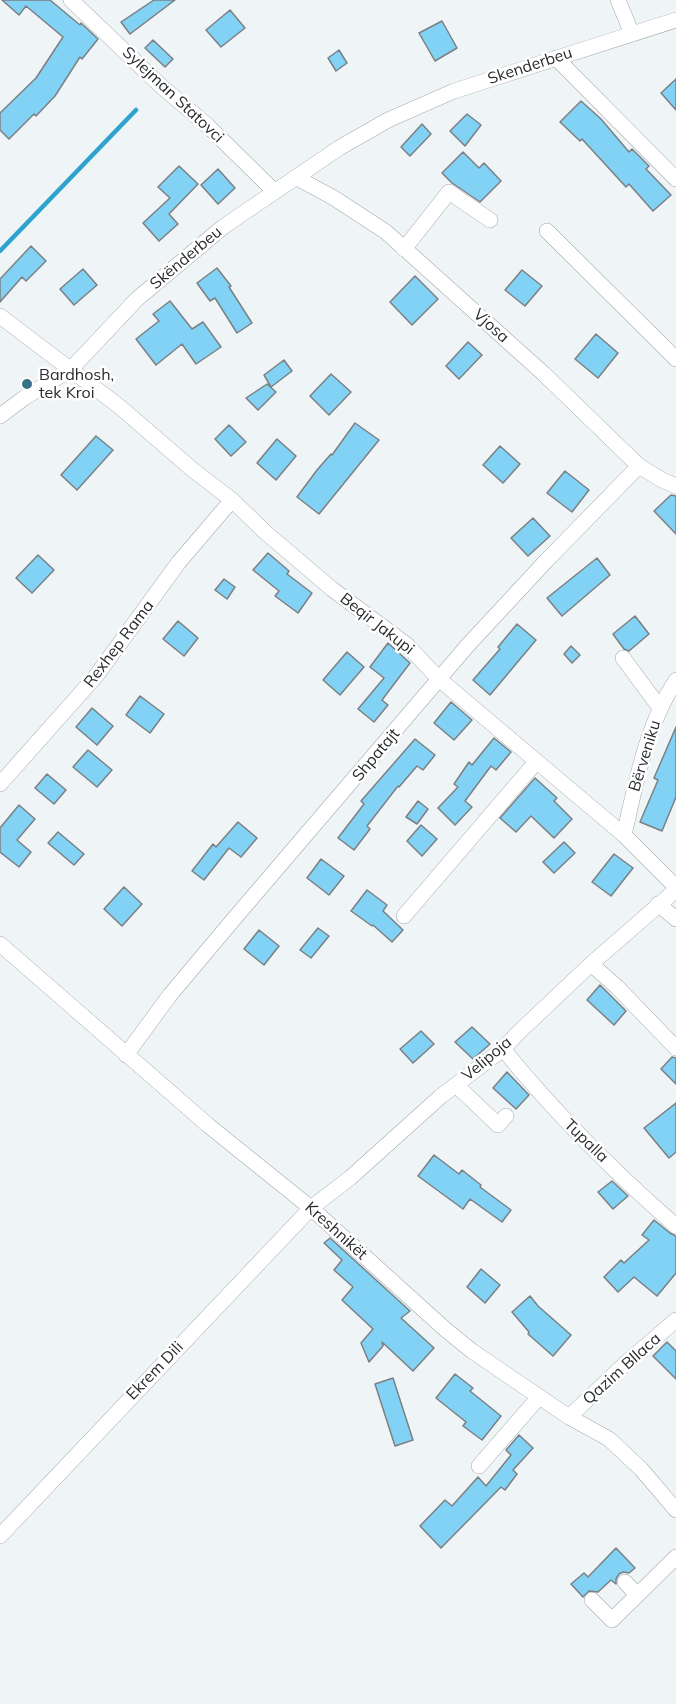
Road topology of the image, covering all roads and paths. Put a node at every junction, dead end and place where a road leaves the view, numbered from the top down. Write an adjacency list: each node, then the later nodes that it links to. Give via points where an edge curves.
1 (71, 0): 9 (street, Sylejman Statovci)
2 (618, 0): 4 (street)
3 (676, 20): 4 (street, Skenderbeu)
4 (632, 34): 5 (street, Skenderbeu)
5 (556, 58): 6 (street, Skenderbeu, via 454,91); 8 (street)
6 (388, 120): 7 (street, Skënderbeu)
7 (297, 178): 9 (street, Skënderbeu); 12 (street, Vjosa, via 386,232)
8 (676, 179)
9 (274, 191): 15 (street, Skënderbeu, via 223,227 137,299)
10 (490, 220): 12 (street, via 449,192)
11 (547, 231): 14 (street)
12 (404, 249): 17 (street, Vjosa, via 544,374)
13 (0, 316): 15 (street, Beqir Jakupi)
14 (676, 359)
15 (71, 369): 16 (street, Skënderbeu); 19 (street, Beqir Jakupi)
16 (0, 416)
17 (639, 466): 18 (street, Vjosa); 21 (street, Shpatajt, via 546,561)
18 (676, 486)
19 (232, 500): 21 (street, Beqir Jakupi, via 332,589 407,645); 25 (street, Rexhep Rama, via 179,562 96,676)
20 (623, 658): 23 (street)
21 (440, 679): 24 (street, Beqir Jakupi); 35 (street, Shpatajt, via 170,995)
22 (676, 680): 23 (street, Bërveniku)
23 (660, 708): 26 (street, Bërveniku, via 641,762)
24 (536, 762): 26 (street, Beqir Jakupi); 29 (street)
25 (0, 784)
26 (624, 835): 27 (street, Beqir Jakupi)
27 (676, 888): 28 (street, Velipoja)
28 (658, 904): 30 (street); 32 (street, Velipoja)
29 (404, 916)
30 (676, 919)
31 (0, 944): 35 (street, Kreshnikët)
32 (591, 964): 33 (street); 34 (street, Velipoja)
33 (676, 1048)
34 (503, 1049): 36 (street, Velipoja); 39 (street, Tupalla, via 587,1144)
35 (126, 1055): 38 (street, Kreshnikët)
36 (456, 1085): 37 (street, via 498,1125); 38 (street, Velipoja)
37 (506, 1116)
38 (311, 1208): 41 (street, Kreshnikët, via 446,1330); 45 (street, Ekrem Dili)
39 (676, 1226)
40 (676, 1320): 42 (street, Qazim Bllaca)
41 (539, 1397): 42 (street, Kreshnikët); 43 (street)
42 (569, 1417): 44 (street, Kreshnikët, via 609,1439 641,1468)
43 (479, 1466)
44 (676, 1510)
45 (0, 1536)
46 (676, 1557): 48 (street)
47 (625, 1582): 48 (street)
48 (637, 1595): 49 (street, via 612,1620)
49 (592, 1600)

